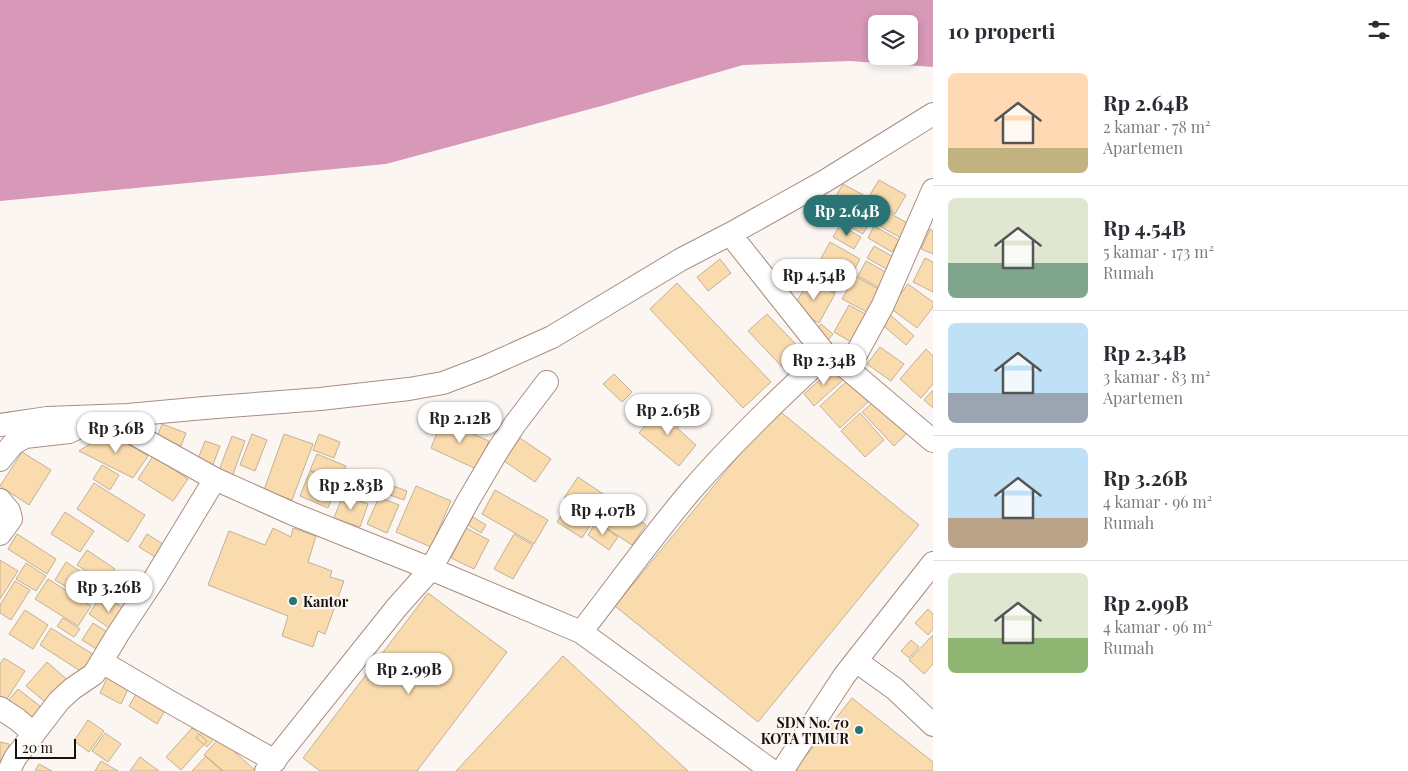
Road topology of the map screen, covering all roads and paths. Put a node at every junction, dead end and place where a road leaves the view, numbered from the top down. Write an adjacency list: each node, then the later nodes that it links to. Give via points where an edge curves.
1 (933, 114): 3 (street, via 825,181)
2 (933, 190): 5 (street, via 883,305)
3 (730, 234): 4 (street); 7 (street, via 680,260 552,337 443,383 320,399)
4 (826, 355): 5 (street); 17 (street, via 773,403 688,494)
5 (848, 369): 10 (street)
6 (547, 382): 16 (street, via 498,450)
7 (128, 415): 8 (street); 12 (street, via 130,428 136,435)
8 (100, 416): 9 (street, via 47,418); 11 (street, via 69,432 25,437 13,444)
9 (0, 425)
10 (933, 440)
11 (0, 460)
12 (215, 479): 16 (street); 19 (street)
13 (0, 500): 14 (street, via 11,519)
14 (0, 534)
15 (933, 563): 18 (street)
16 (431, 569): 17 (street); 23 (street)
17 (581, 632): 25 (street)
18 (856, 661): 21 (street, via 895,689); 26 (street)
19 (102, 662): 22 (street, via 94,674 60,701); 23 (street)
20 (0, 708): 22 (street)
21 (933, 725)
22 (34, 734): 24 (street)
23 (270, 766)
24 (9, 771)
25 (772, 771)
26 (782, 771)

